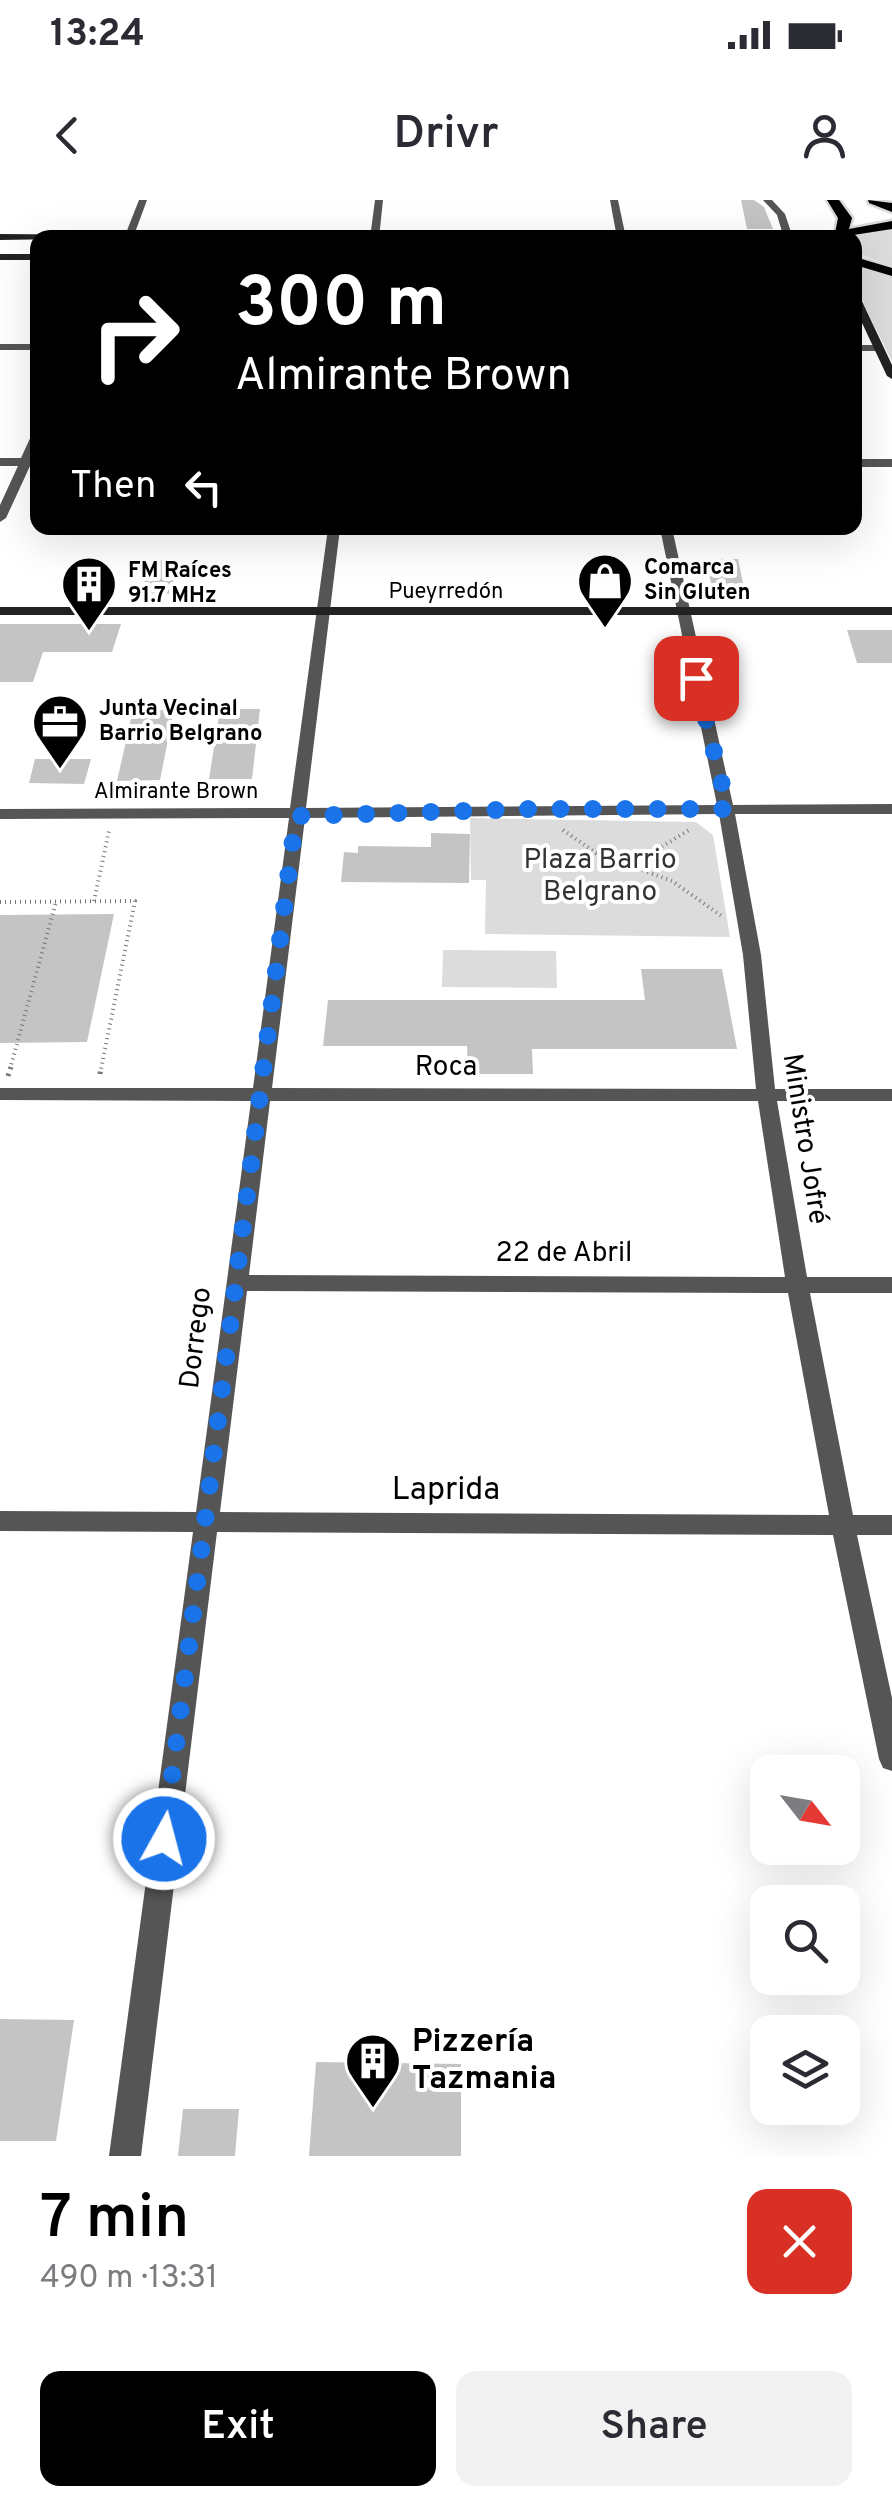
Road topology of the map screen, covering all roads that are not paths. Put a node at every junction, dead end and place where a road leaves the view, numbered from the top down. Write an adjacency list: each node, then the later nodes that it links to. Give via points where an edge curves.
1 (144, 200): 9 (street)
2 (378, 200): 10 (street)
3 (614, 200): 11 (street)
4 (767, 200): 12 (street)
5 (833, 200): 13 (highway, via 845,218)
6 (874, 200): 7 (highway)
7 (892, 208)
8 (892, 224): 14 (highway)
9 (131, 230)
10 (375, 230)
11 (620, 230)
12 (786, 230)
13 (842, 230)
14 (858, 230)
15 (0, 237): 16 (main road)
16 (30, 237)
17 (0, 257): 18 (main road)
18 (30, 257)
19 (862, 263): 20 (highway)
20 (889, 270)
21 (862, 311): 25 (main road)
22 (0, 347): 23 (street)
23 (30, 347)
24 (862, 348): 25 (street)
25 (880, 348): 26 (main road)
26 (892, 376)
27 (0, 462): 28 (street)
28 (30, 462)
29 (862, 463): 30 (street)
30 (892, 463)
31 (30, 464): 32 (street)
32 (0, 518)
33 (333, 535): 37 (street, Dorrego)
34 (667, 535): 38 (street, Ministro Jofré)
35 (0, 611): 37 (main road, Pueyrredón)
36 (892, 611): 38 (main road, Pueyrredón)
37 (323, 612): 38 (main road, Pueyrredón); 42 (street, Dorrego)
38 (681, 613): 39 (street, Ministro Jofré)
39 (728, 809): 40 (street, Almirante Brown); 42 (street, Almirante Brown); 46 (street, Ministro Jofré, via 750,936)
40 (892, 809)
41 (0, 814): 42 (street, Almirante Brown)
42 (296, 816): 44 (street, Dorrego)
43 (2, 1094): 44 (street, Roca)
44 (260, 1094): 46 (street, Roca); 47 (street, Dorrego)
45 (892, 1095): 46 (street, Roca)
46 (766, 1097): 49 (street, Ministro Jofré)
47 (235, 1283): 49 (street, 22 de Abril); 51 (street, Dorrego)
48 (892, 1285): 49 (street, 22 de Abril)
49 (800, 1286): 53 (street, Ministro Jofré)
50 (0, 1521): 51 (street, Laprida)
51 (204, 1522): 53 (street, Laprida); 55 (street, Dorrego)
52 (892, 1525): 53 (street, Laprida)
53 (842, 1526): 54 (street, Ministro Jofré)
54 (892, 1759)
55 (125, 2156)

